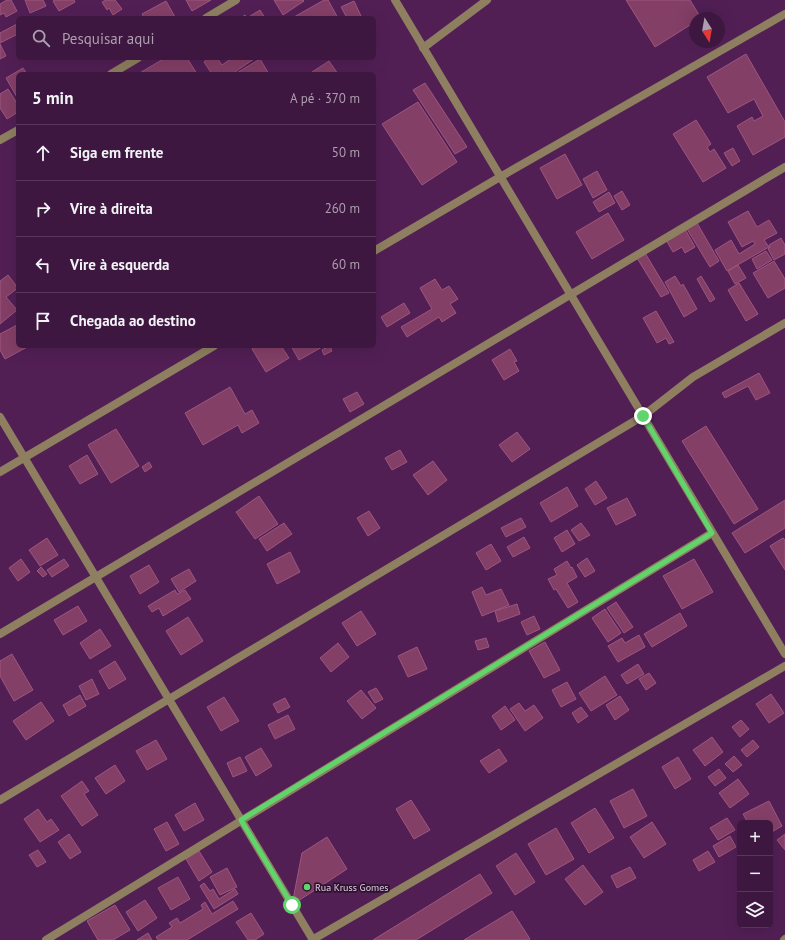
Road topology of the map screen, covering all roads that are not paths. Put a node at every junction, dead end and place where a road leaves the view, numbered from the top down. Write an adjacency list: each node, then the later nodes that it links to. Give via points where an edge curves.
1 (236, 0): 5 (street)
2 (395, 0): 6 (street)
3 (486, 0): 6 (street)
4 (785, 14): 12 (street)
5 (209, 16)
6 (423, 48): 12 (street)
7 (135, 60): 8 (street)
8 (114, 72)
9 (16, 131): 10 (street)
10 (0, 140)
11 (785, 167): 14 (street)
12 (500, 177): 13 (street); 14 (street)
13 (376, 250)
14 (571, 295): 17 (street); 22 (street)
15 (785, 323): 17 (street, via 693,377)
16 (211, 348): 19 (street)
17 (643, 416): 21 (street); 26 (street)
18 (0, 417): 19 (street)
19 (25, 458): 20 (street); 22 (street)
20 (0, 472)
21 (712, 533): 24 (street); 28 (street)
22 (96, 577): 23 (street); 26 (street)
23 (0, 634)
24 (785, 654)
25 (785, 666): 30 (street)
26 (169, 699): 27 (street); 28 (street)
27 (0, 800)
28 (241, 820): 29 (street); 30 (street)
29 (46, 940)
30 (312, 940)

